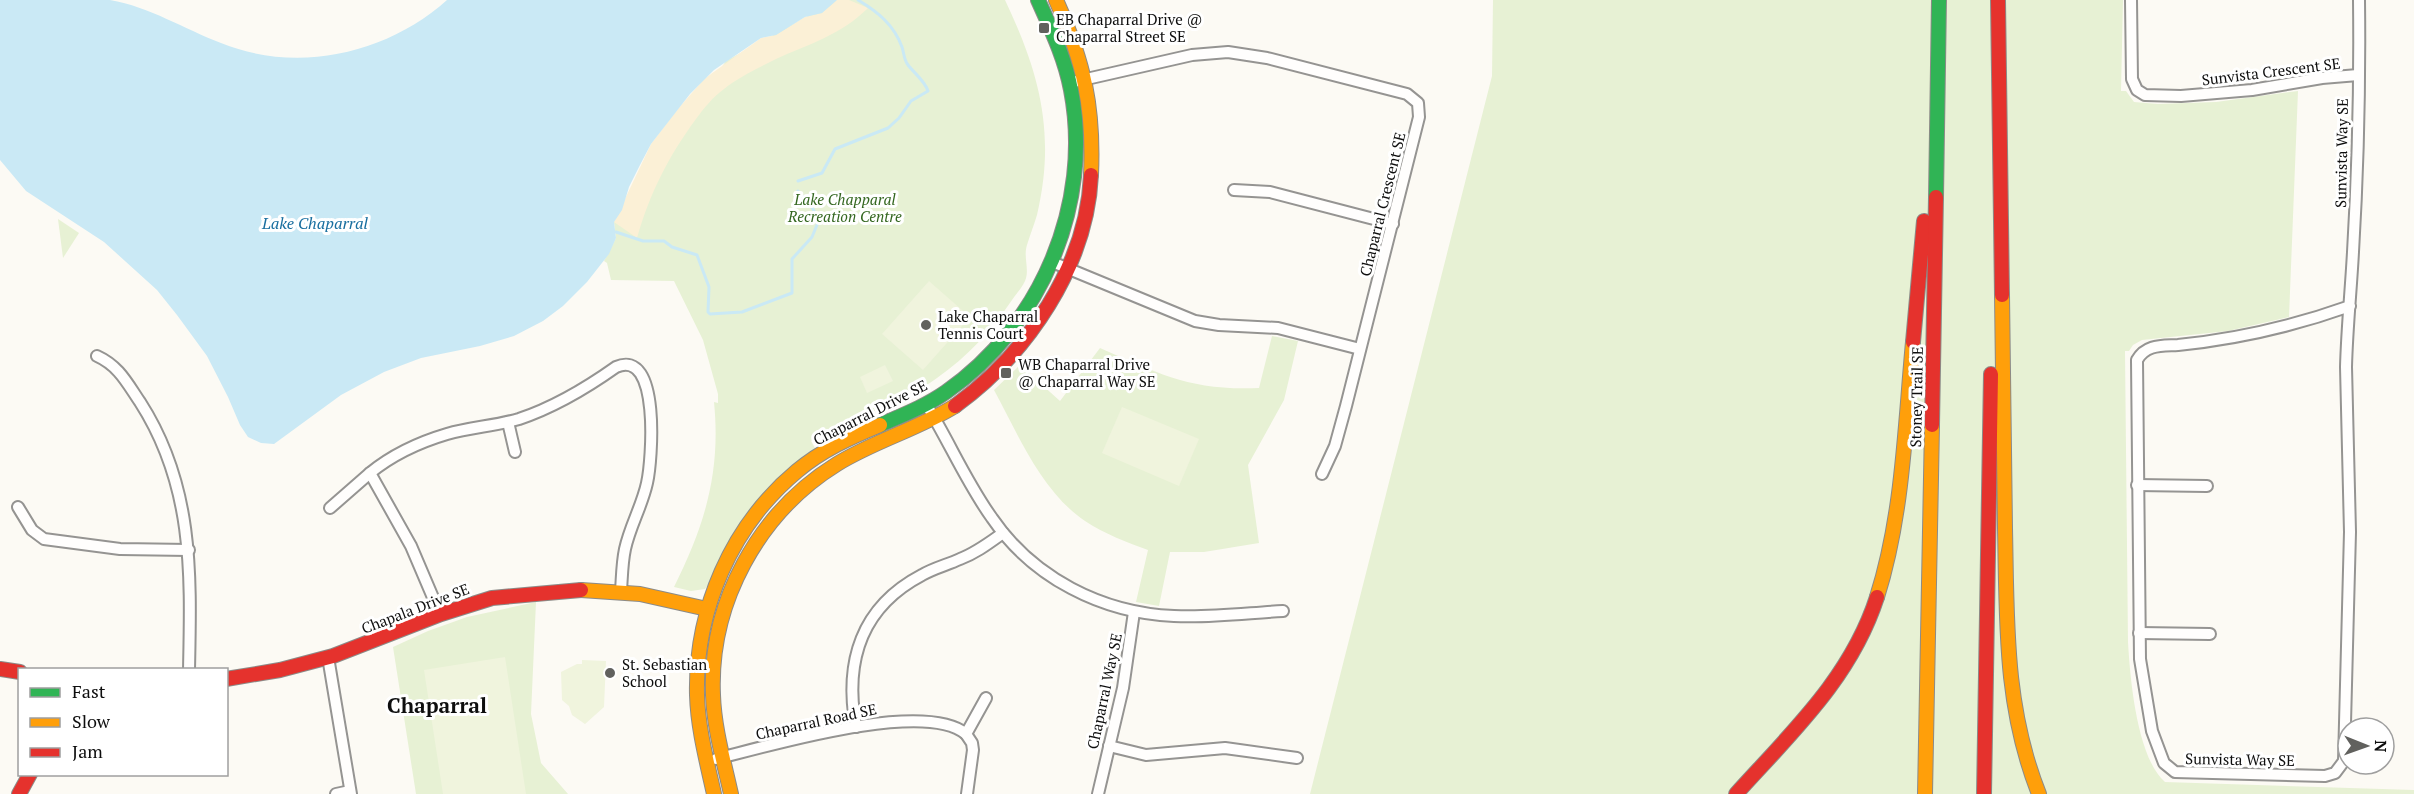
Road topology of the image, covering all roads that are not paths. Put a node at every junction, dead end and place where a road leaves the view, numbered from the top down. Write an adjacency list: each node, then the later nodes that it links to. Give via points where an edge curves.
1 (1038, 0): 10 (main road, Chaparral Drive SE, via 1056,39)
2 (1056, 0): 9 (main road, Chaparral Drive SE, via 1074,40)
3 (1939, 0): 7 (main road, Stoney Trail SE)
4 (1998, 0): 62 (main road); 63 (main road, via 2007,647 2016,722)
5 (2131, 0): 8 (street, Sunvista Crescent SE, via 2132,80 2145,95 2229,93)
6 (2359, 0): 8 (street, Sunvista Way SE)
7 (1939, 53): 43 (main road, via 1893,539 1869,620); 61 (main road, Stoney Trail SE)
8 (2358, 75): 15 (street, Sunvista Way SE)
9 (1085, 79): 10 (street, Chaparral Crescent SE); 12 (street, Chaparral Crescent SE, via 1192,55 1228,52 1267,58 1407,94 1415,99 1420,112); 14 (main road, Chaparral Drive SE, via 1092,125 1091,179)
10 (1069, 82): 13 (main road, Chaparral Drive SE, via 1075,124 1075,169 1067,217)
11 (1234, 190): 12 (street, via 1270,192)
12 (1393, 224): 16 (street, Chaparral Crescent SE)
13 (1052, 262): 14 (street); 18 (main road, Chaparral Drive SE, via 1033,300 1004,339 964,378)
14 (1068, 268): 16 (street, via 1204,323 1278,328); 19 (main road, Chaparral Drive SE, via 1040,321 1011,358 972,393)
15 (2350, 306): 24 (street, Sunvista Way SE, via 2250,335 2144,351 2136,364); 36 (street, Sunvista Way SE, via 2346,367 2349,543 2342,766 2325,776 2182,773 2170,769 2161,757 2147,706)
16 (1360, 349): 23 (street, Chaparral Crescent SE, via 1335,446)
17 (97, 356): 29 (street, via 119,370 156,431 174,477)
18 (926, 404): 19 (street); 31 (main road, Chaparral Drive SE, via 828,450 781,486 735,543)
19 (935, 418): 28 (street, via 980,500); 35 (main road, Chaparral Drive SE, via 848,458 801,490 752,547)
20 (508, 422): 21 (street); 22 (street, via 435,438 389,459); 30 (street, via 566,399 618,366 632,366 641,374 650,414 651,459 645,491 625,547)
21 (515, 452)
22 (370, 473): 27 (street); 34 (street, via 411,546)
23 (1322, 474)
24 (2137, 485): 25 (street); 36 (street, Sunvista Way SE)
25 (2207, 486)
26 (18, 507): 29 (street, via 32,530 44,539 120,549)
27 (330, 508)
28 (1003, 533): 33 (street, via 1030,560 1067,586); 45 (street, via 972,554 910,582 879,608 854,662 851,688)
29 (189, 550): 39 (street)
30 (621, 591): 31 (main road, Chapala Drive SE); 34 (main road, Chapala Drive SE, via 567,589 490,598)
31 (707, 609): 35 (street, Chapala Drive SE); 50 (main road, Chaparral Drive SE, via 696,680)
32 (1283, 611): 33 (street, via 1188,616)
33 (1134, 612): 47 (street, Chaparral Way SE, via 1125,680)
34 (440, 614): 38 (main road, Chapala Drive SE)
35 (723, 614): 48 (main road, Chaparral Drive SE, via 713,679)
36 (2139, 633): 37 (street)
37 (2210, 634)
38 (328, 657): 42 (main road, Chapala Drive SE); 52 (street)
39 (189, 668)
40 (0, 669): 41 (main road)
41 (18, 672)
42 (228, 679)
43 (1829, 690): 59 (main road); 60 (main road)
44 (986, 698): 46 (street)
45 (856, 727): 46 (street, Chaparral Road SE, via 910,720 955,726); 48 (street, Chaparral Road SE)
46 (966, 734): 57 (street, via 973,750)
47 (1108, 746): 49 (street, via 1146,755 1225,748); 58 (street, Chaparral Way SE)
48 (723, 758): 50 (street, Chaparral Road SE); 56 (main road, Chaparral Drive SE)
49 (1297, 758)
50 (707, 762): 55 (main road, Chaparral Drive SE)
51 (29, 776): 53 (main road)
52 (351, 792): 54 (street)
53 (19, 794)
54 (336, 794)
55 (714, 794)
56 (731, 794)
57 (967, 794)
58 (1098, 794)
59 (1722, 794)
60 (1736, 794)
61 (1925, 794)
62 (1984, 794)
63 (2039, 794)

